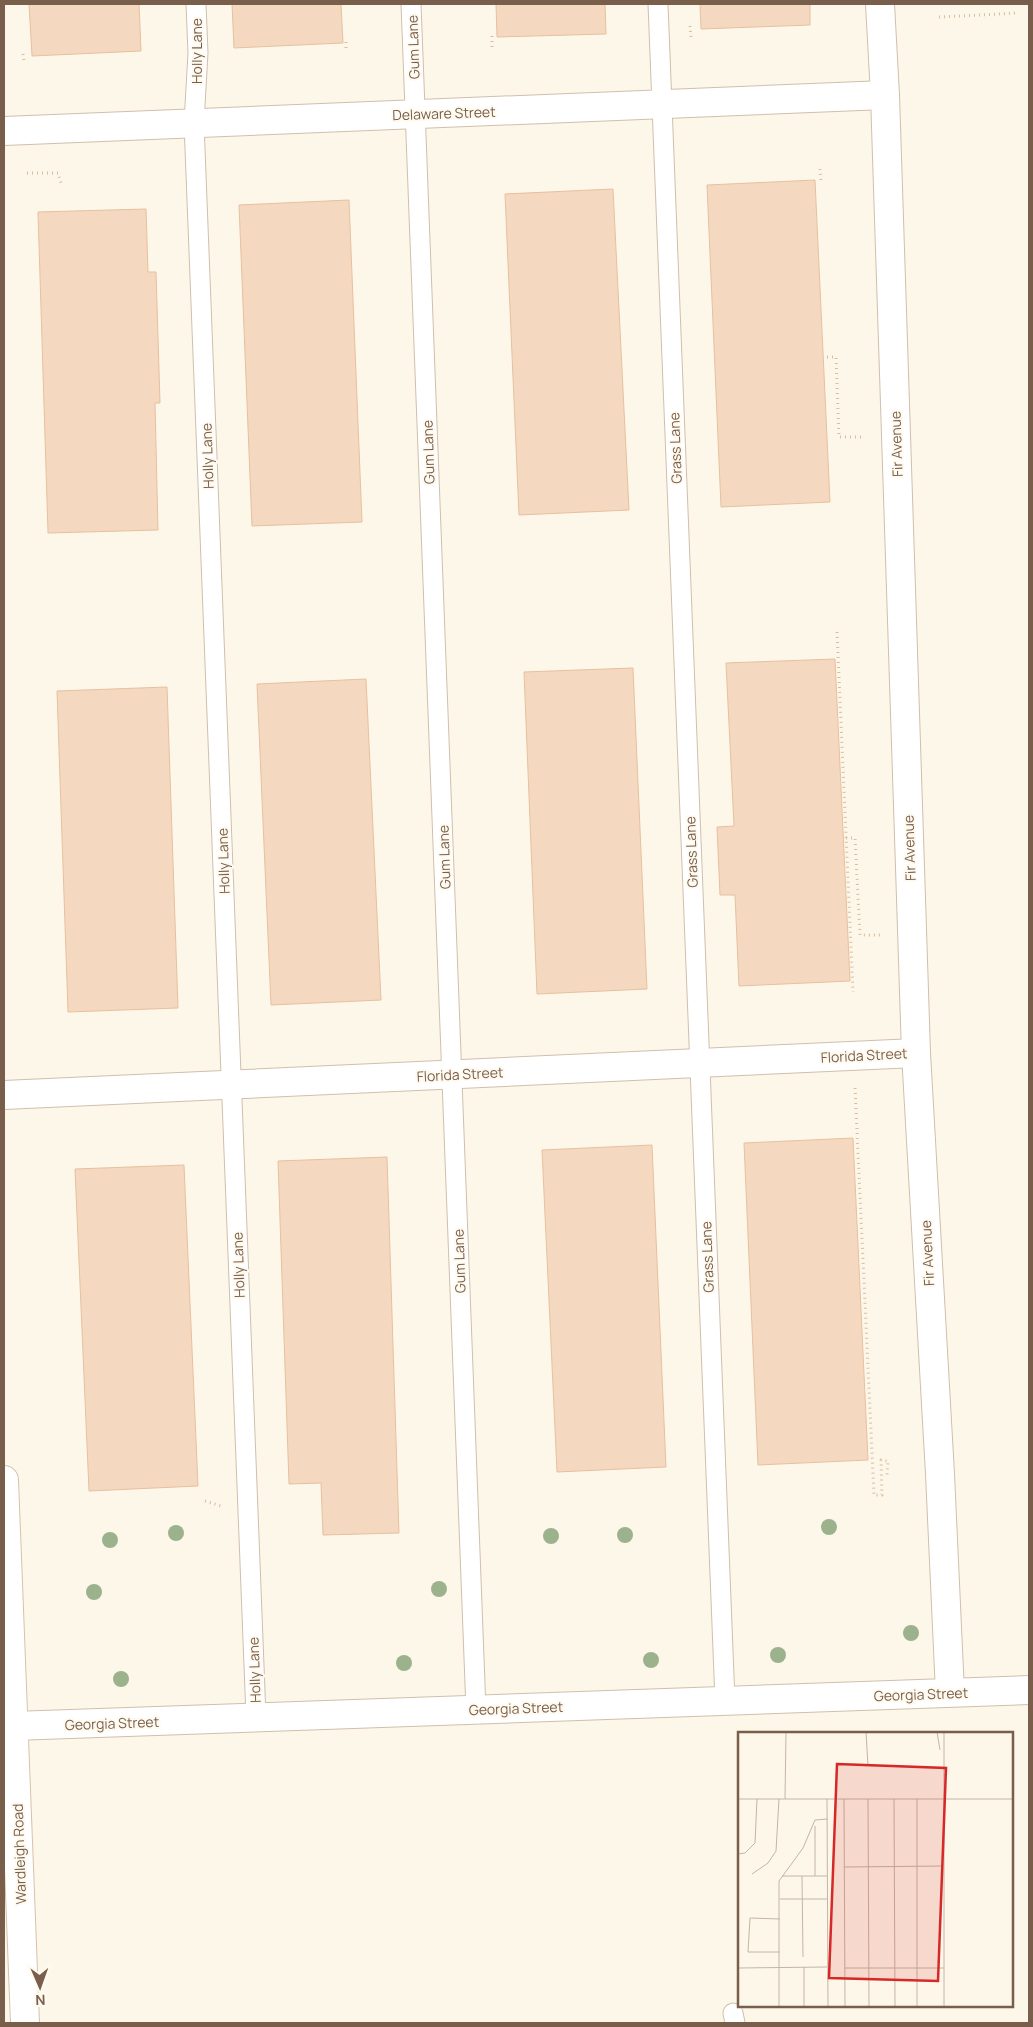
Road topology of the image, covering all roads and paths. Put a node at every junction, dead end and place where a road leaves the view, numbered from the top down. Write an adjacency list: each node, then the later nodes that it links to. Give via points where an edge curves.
1 (196, 4): 18 (lane, Holly Lane, via 198,53)
2 (411, 4): 17 (lane, Gum Lane)
3 (658, 4): 16 (lane, Grass Lane)
4 (880, 4): 15 (street, Fir Avenue)
5 (1017, 13): 6 (path)
6 (939, 17)
7 (690, 26): 9 (path)
8 (492, 36): 12 (path)
9 (691, 37)
10 (346, 42): 11 (path)
11 (346, 48)
12 (492, 48)
13 (23, 54): 14 (path)
14 (24, 61)
15 (885, 95): 16 (street, Delaware Street); 30 (street, Fir Avenue)
16 (662, 104): 17 (street, Delaware Street); 31 (lane, Grass Lane)
17 (416, 114): 18 (street, Delaware Street); 32 (lane, Gum Lane)
18 (194, 123): 19 (street, Delaware Street); 34 (lane, Holly Lane)
19 (4, 131)
20 (820, 169): 22 (path)
21 (26, 173): 23 (path, via 58,173)
22 (821, 182)
23 (61, 183)
24 (827, 357): 25 (path, via 836,357)
25 (839, 437)
26 (837, 632): 27 (path)
27 (846, 838): 28 (path, via 856,838); 29 (path)
28 (860, 935)
29 (852, 992)
30 (916, 1053): 31 (street, Florida Street); 39 (street, Fir Avenue)
31 (700, 1062): 32 (street, Florida Street); 40 (lane, Grass Lane)
32 (452, 1074): 34 (street, Florida Street); 41 (lane, Gum Lane)
33 (855, 1083): 36 (path, via 874,1495 882,1495 881,1460 888,1461)
34 (231, 1084): 35 (street, Florida Street); 42 (lane, Holly Lane)
35 (4, 1095)
36 (887, 1475)
37 (4, 1480): 43 (street, Wardleigh Road)
38 (1029, 1690): 39 (street, Georgia Street)
39 (950, 1693): 40 (street, Georgia Street)
40 (725, 1701): 41 (street, Georgia Street)
41 (476, 1710): 42 (street, Georgia Street)
42 (256, 1717): 43 (street, Georgia Street)
43 (9, 1727): 44 (street, Wardleigh Road)
44 (26, 2021)

